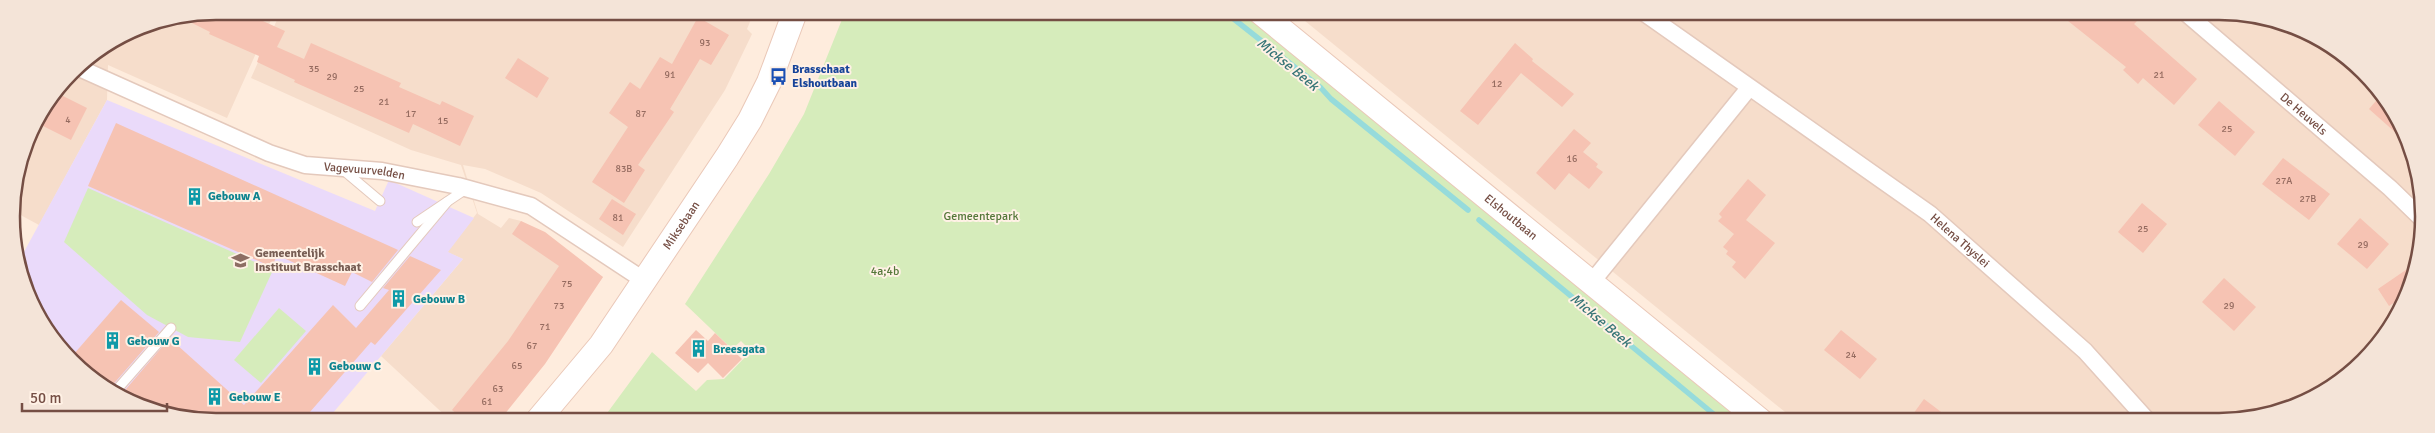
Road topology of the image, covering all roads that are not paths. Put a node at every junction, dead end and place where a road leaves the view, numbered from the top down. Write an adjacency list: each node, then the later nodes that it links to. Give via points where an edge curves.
1 (792, 20): 13 (main road, Miksebaan, via 769,82 750,120)
2 (1270, 20): 14 (main road, Elshoutbaan)
3 (1653, 20): 6 (street, Helena Thyslei)
4 (2194, 20): 11 (street, De Heuvels)
5 (85, 71): 7 (street, Vagevuurvelden, via 269,153 305,164)
6 (1749, 88): 14 (street); 20 (street, Helena Thyslei, via 1930,214 2085,351)
7 (340, 167): 8 (street, Vagevuurvelden, via 382,170); 9 (lane)
8 (466, 189): 10 (lane); 13 (street, Vagevuurvelden, via 531,206)
9 (380, 201)
10 (447, 202): 12 (lane); 15 (lane)
11 (2415, 212)
12 (417, 222)
13 (645, 281): 18 (main road, Miksebaan, via 601,345)
14 (1591, 283): 19 (main road, Elshoutbaan)
15 (360, 306)
16 (170, 328): 17 (lane)
17 (119, 387)
18 (544, 413)
19 (1751, 413)
20 (2141, 413)

